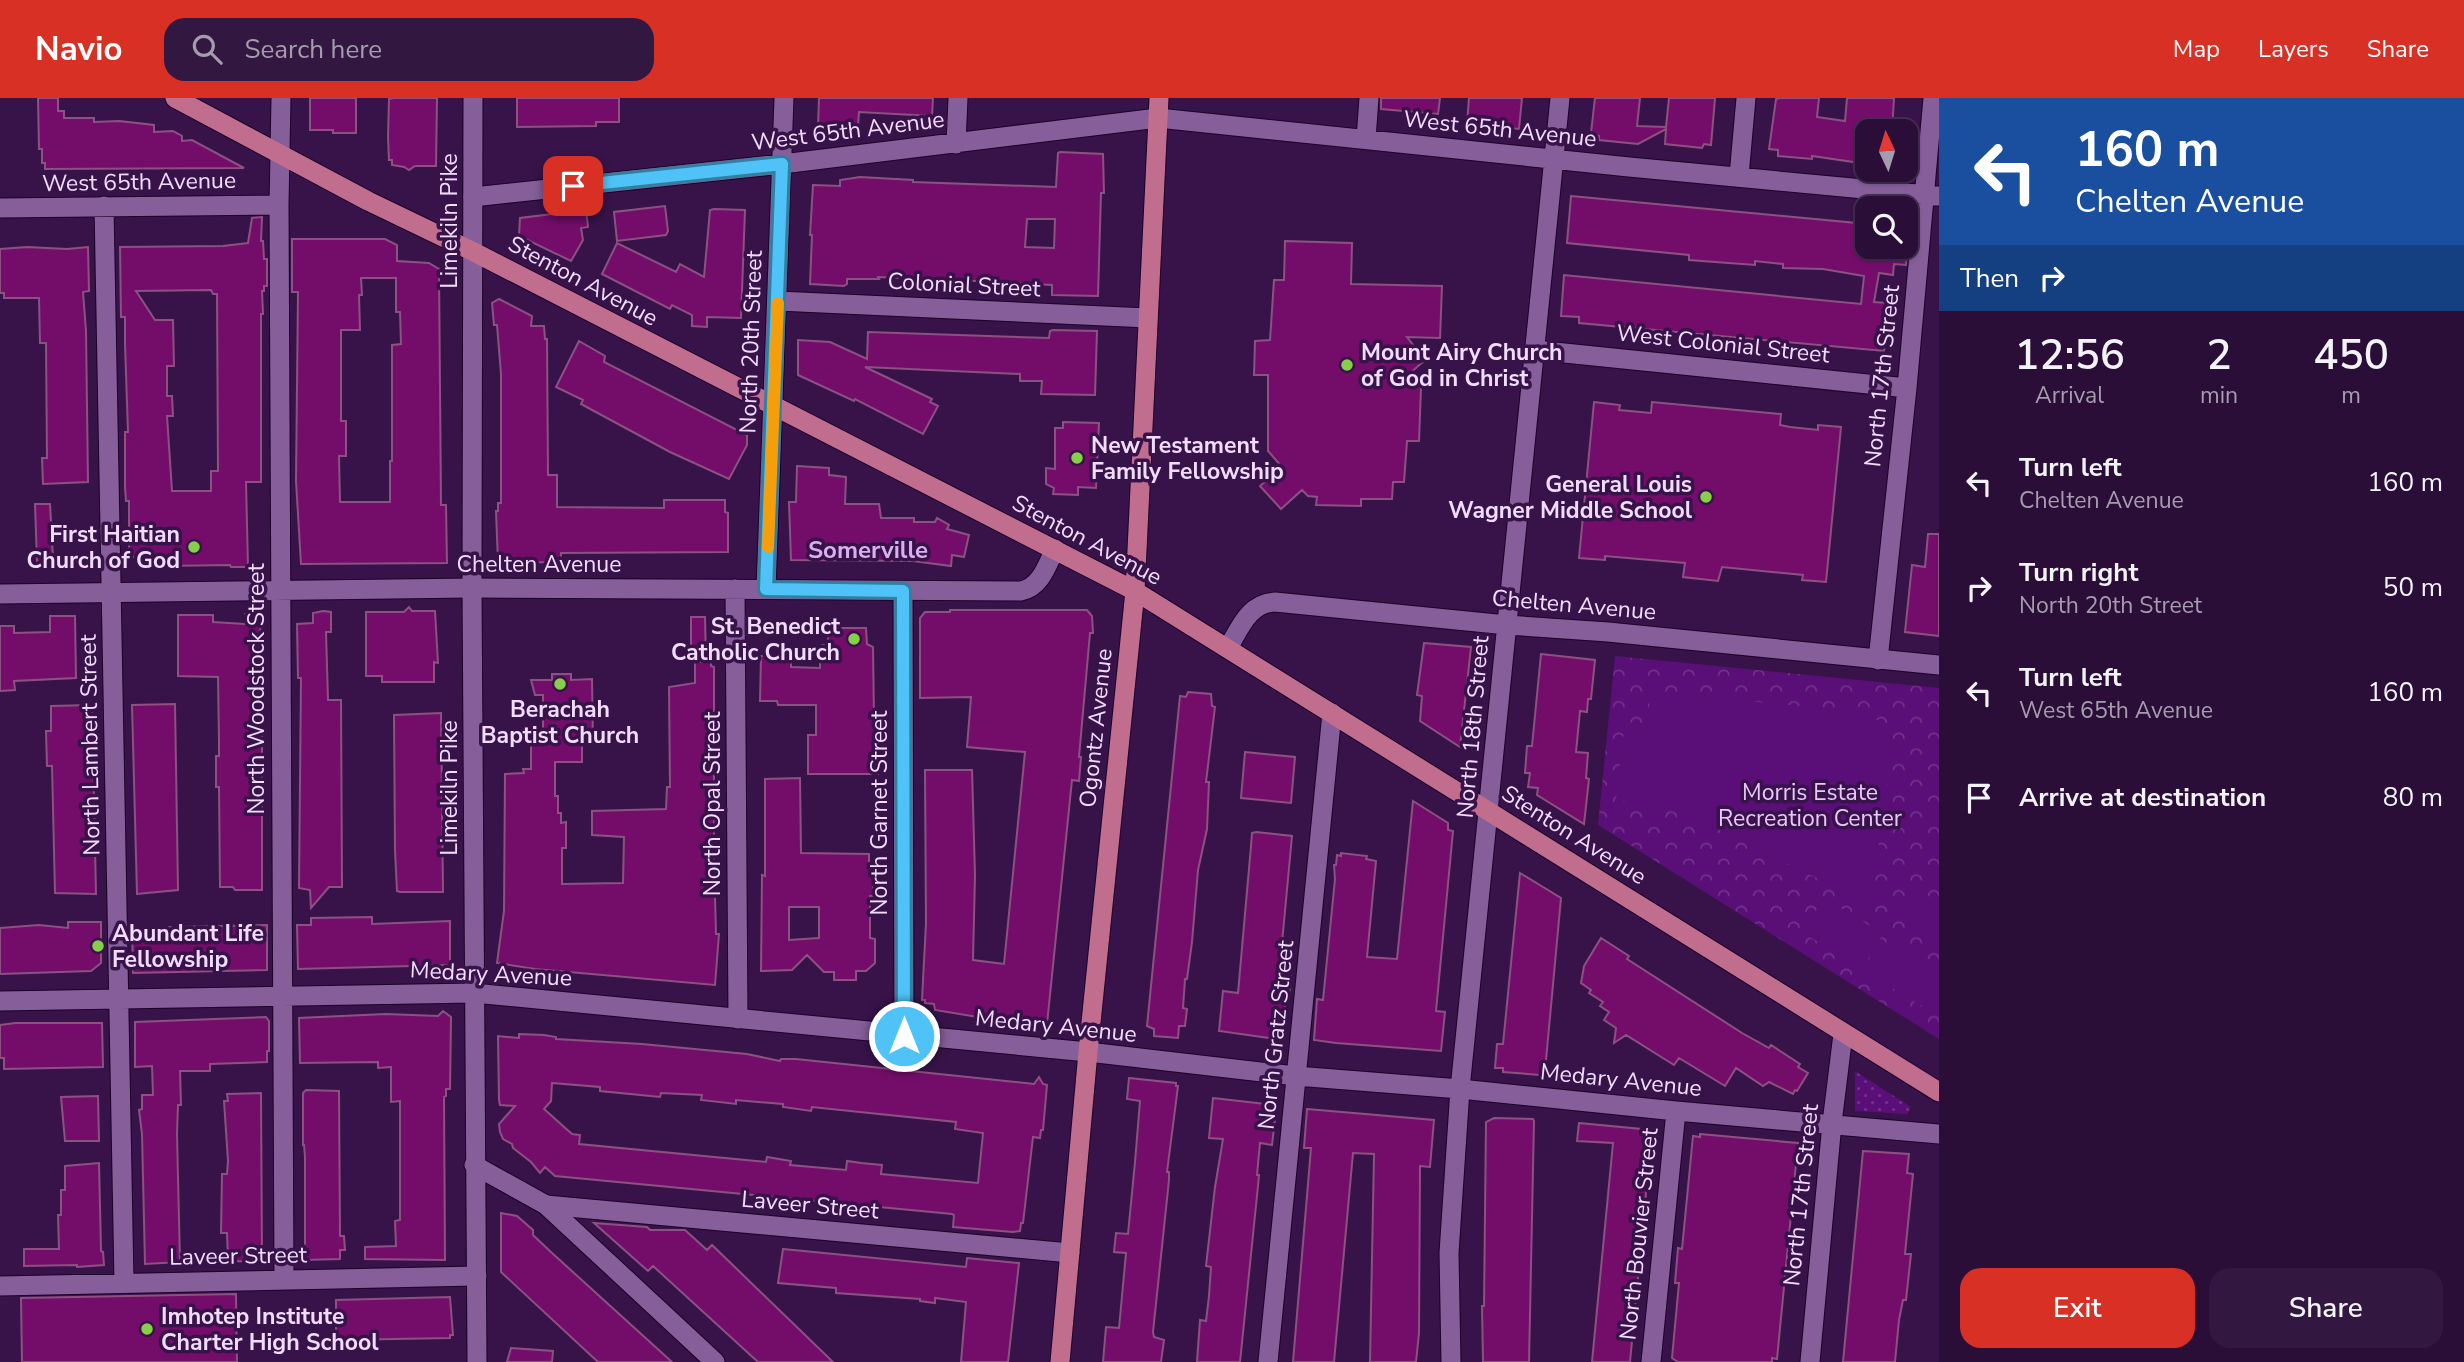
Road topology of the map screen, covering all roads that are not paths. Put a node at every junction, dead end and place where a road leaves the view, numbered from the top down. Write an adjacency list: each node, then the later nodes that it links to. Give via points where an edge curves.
1 (175, 98): 14 (main road, Stenton Avenue)
2 (281, 98): 14 (street, North Woodstock Street)
3 (472, 98): 19 (street, Limekiln Pike)
4 (784, 98): 16 (street, North 20th Street)
5 (958, 98): 13 (street)
6 (1159, 98): 11 (main road, Ogontz Avenue)
7 (1369, 98): 12 (street)
8 (1560, 98): 15 (street, North 18th Street)
9 (1746, 98): 17 (street)
10 (1933, 98): 18 (street, North 17th Street)
11 (1158, 118): 12 (street, West 65th Avenue); 13 (street, West 65th Avenue); 25 (main road, Ogontz Avenue)
12 (1366, 139): 15 (street, West 65th Avenue)
13 (956, 144): 16 (street, West 65th Avenue)
14 (281, 153): 20 (street, North Woodstock Street); 23 (main road, Stenton Avenue)
15 (1554, 159): 17 (street, West 65th Avenue); 26 (street, North 18th Street)
16 (782, 164): 19 (street, West 65th Avenue); 24 (street, North 20th Street)
17 (1739, 176): 18 (street, West 65th Avenue)
18 (1931, 195): 27 (street, North 17th Street)
19 (473, 197): 23 (street, Limekiln Pike)
20 (278, 205): 21 (street, West 65th Avenue); 33 (street, North Woodstock Street)
21 (104, 206): 22 (street, West 65th Avenue); 37 (street, North Lambert Street)
22 (0, 208)
23 (474, 252): 28 (main road, Stenton Avenue); 30 (street, Limekiln Pike)
24 (778, 301): 25 (street, Colonial Street); 28 (street, North 20th Street)
25 (1148, 318): 35 (main road, Ogontz Avenue)
26 (1535, 350): 27 (street, West Colonial Street); 38 (street, North 18th Street)
27 (1907, 388): 40 (street, North 17th Street)
28 (773, 406): 29 (main road, Stenton Avenue); 32 (street, North 20th Street)
29 (1055, 549): 34 (street, Chelten Avenue, via 1030,589); 35 (main road, Stenton Avenue)
30 (472, 588): 31 (street, Chelten Avenue); 33 (street, Chelten Avenue); 44 (street, Limekiln Pike)
31 (735, 589): 32 (street, Chelten Avenue); 48 (street, North Opal Street)
32 (766, 589): 34 (street, Chelten Avenue)
33 (281, 591): 37 (street, Chelten Avenue); 45 (street, North Woodstock Street)
34 (903, 591): 50 (street, North Garnet Street)
35 (1135, 591): 39 (main road, Stenton Avenue); 51 (main road, Ogontz Avenue)
36 (0, 594): 37 (street, Chelten Avenue)
37 (112, 594): 46 (street, North Lambert Street)
38 (1507, 625): 39 (street, Chelten Avenue, via 1266,602 1251,611); 40 (street, Chelten Avenue); 43 (street, North 18th Street)
39 (1228, 648): 42 (main road, Stenton Avenue)
40 (1878, 660): 41 (street, Chelten Avenue)
41 (1939, 665)
42 (1332, 713): 43 (main road, Stenton Avenue); 52 (street, North Gratz Street)
43 (1490, 811): 49 (main road, Stenton Avenue); 53 (street, North 18th Street)
44 (474, 993): 45 (street, Medary Avenue); 48 (street, Medary Avenue); 58 (street, Limekiln Pike)
45 (282, 995): 46 (street, Medary Avenue); 62 (street, North Woodstock Street)
46 (119, 999): 47 (street, Medary Avenue); 63 (street, North Lambert Street)
47 (0, 1001)
48 (738, 1019): 50 (street, Medary Avenue)
49 (1843, 1034): 54 (main road, Stenton Avenue); 56 (street, North 17th Street)
50 (904, 1036): 51 (street, Medary Avenue)
51 (1088, 1052): 52 (street, Medary Avenue); 60 (main road, Ogontz Avenue)
52 (1296, 1076): 53 (street, Medary Avenue); 68 (street, North Gratz Street)
53 (1460, 1089): 55 (street, Medary Avenue); 69 (street, North 18th Street, via 1449,1252)
54 (1939, 1093)
55 (1676, 1111): 56 (street, Medary Avenue); 70 (street, North Bouvier Street)
56 (1832, 1123): 57 (street, Medary Avenue); 71 (street, North 17th Street)
57 (1939, 1134)
58 (474, 1165): 59 (street); 61 (street)
59 (547, 1205): 60 (street, Laveer Street); 66 (street)
60 (1070, 1253): 67 (main road, Ogontz Avenue)
61 (477, 1276): 62 (street, Laveer Street); 65 (street)
62 (284, 1279): 63 (street, Laveer Street)
63 (124, 1283): 64 (street, Laveer Street)
64 (0, 1286)
65 (477, 1362)
66 (715, 1362)
67 (1060, 1362)
68 (1268, 1362)
69 (1451, 1362)
70 (1651, 1362)
71 (1810, 1362)

